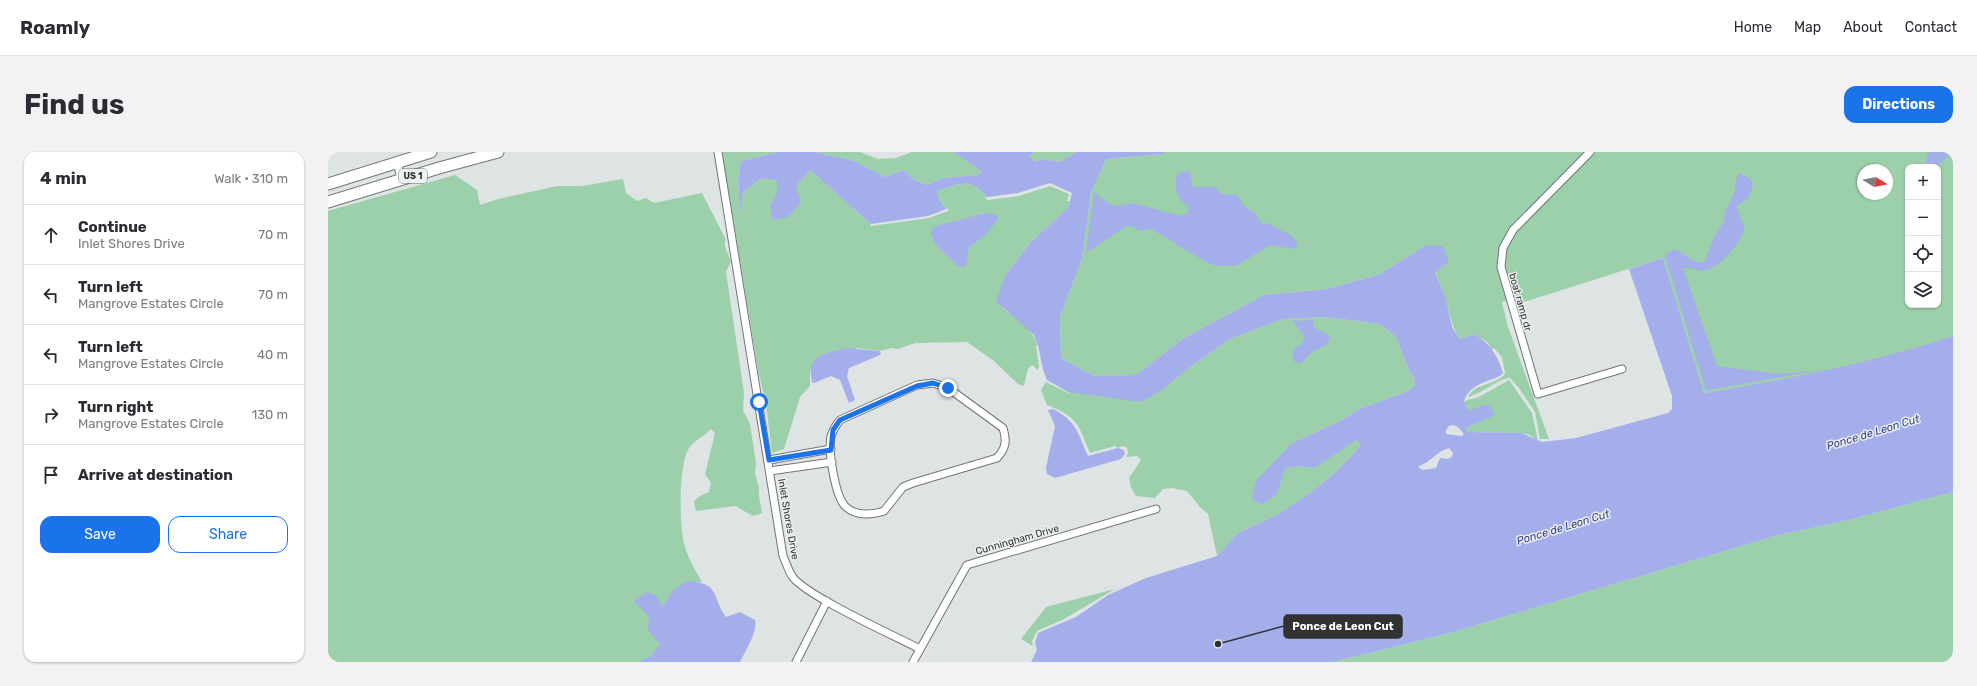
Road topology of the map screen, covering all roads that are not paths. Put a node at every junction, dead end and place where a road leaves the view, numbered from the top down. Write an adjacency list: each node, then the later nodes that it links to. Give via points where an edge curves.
1 (431, 152): 5 (main road, US 1)
2 (498, 152): 6 (main road, US 1)
3 (718, 152): 11 (street, Inlet Shores Drive)
4 (1590, 152): 9 (street, boat ramp dr, via 1506,240 1501,257 1503,277 1538,394)
5 (397, 162): 6 (street); 7 (main road, US 1)
6 (401, 179): 8 (main road, US 1)
7 (328, 184)
8 (328, 202)
9 (1622, 369)
10 (831, 450): 11 (street); 12 (street); 12 (street, via 833,430 840,420 917,386 929,384 941,384 948,388 1003,428 1006,444 997,458 903,487 884,511 873,514 863,515 845,507 837,490)
11 (769, 460): 13 (street, Inlet Shores Drive)
12 (832, 462): 13 (street)
13 (770, 471): 15 (street, Inlet Shores Drive, via 784,556 792,576 802,586)
14 (1156, 509): 16 (street, Cunningham Drive, via 967,564)
15 (827, 601): 16 (street, Inlet Shores Drive); 17 (street)
16 (920, 649): 18 (street, Cunningham Drive)
17 (796, 662)
18 (913, 662)

